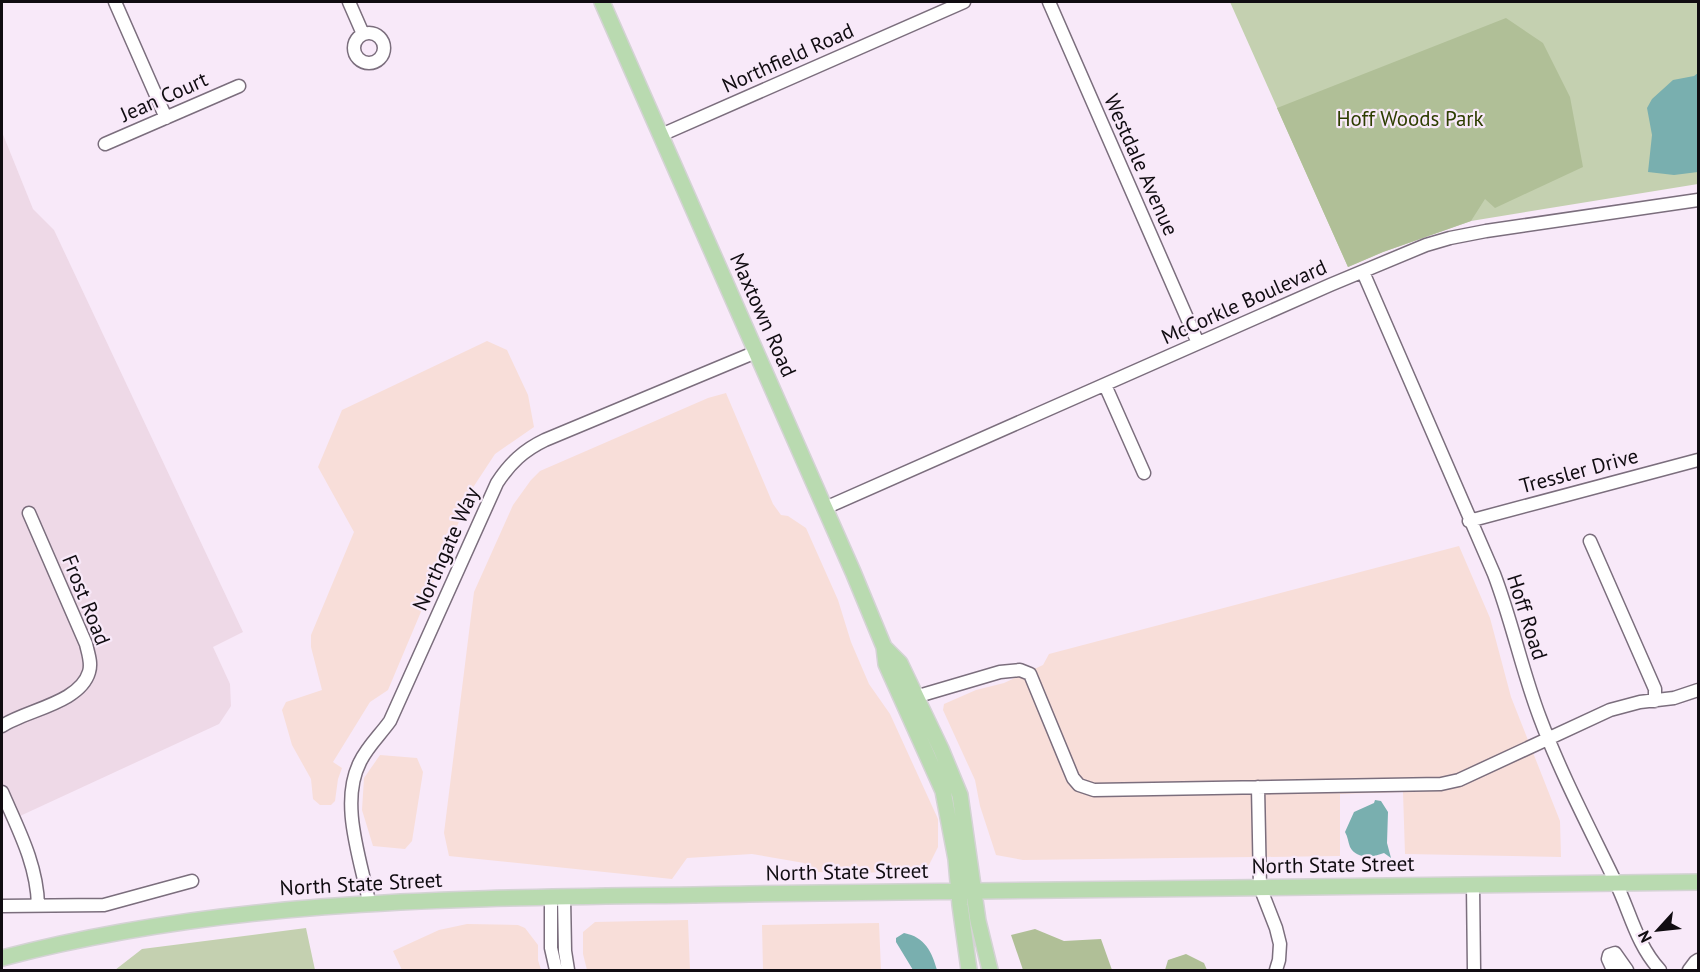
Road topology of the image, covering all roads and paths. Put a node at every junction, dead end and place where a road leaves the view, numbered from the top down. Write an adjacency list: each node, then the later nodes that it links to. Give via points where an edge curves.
1 (115, 2): 8 (street)
2 (349, 2): 6 (street)
3 (602, 2): 9 (main road, Maxtown Road)
4 (964, 2): 9 (street, Northfield Road)
5 (1049, 2): 13 (street, Westdale Avenue)
6 (363, 34)
7 (239, 86): 8 (street, Jean Court)
8 (166, 118): 10 (street, Jean Court)
9 (661, 135): 14 (main road, Maxtown Road)
10 (105, 144)
11 (1698, 200): 12 (street, McCorkle Boulevard, via 1450,238)
12 (1363, 272): 13 (street, McCorkle Boulevard); 20 (street, Hoff Road)
13 (1198, 343): 15 (street, McCorkle Boulevard)
14 (756, 352): 18 (main road, Maxtown Road); 36 (street, Northgate Way, via 545,440 524,452 505,471 393,716 355,772 350,799)
15 (1105, 385): 17 (street); 18 (street, McCorkle Boulevard)
16 (1698, 460): 20 (street, Tressler Drive)
17 (1144, 473)
18 (825, 508): 23 (main road, Maxtown Road, via 884,647 900,663)
19 (29, 513): 25 (street, Frost Road, via 86,644 89,672 71,694)
20 (1470, 521): 26 (street, Hoff Road, via 1504,602)
21 (1590, 541): 24 (street, via 1655,688)
22 (1698, 690): 24 (street)
23 (908, 697): 27 (street, via 1020,670 1030,674 1067,765 1079,784 1094,790); 34 (main road, Maxtown Road, via 943,791); 34 (main road, Maxtown Road, via 941,749 960,795 971,864)
24 (1655, 700): 26 (street, via 1610,710)
25 (2, 726)
26 (1548, 739): 27 (street, via 1459,780 1441,784); 31 (street, Hoff Road)
27 (1258, 787): 33 (street)
28 (2, 792): 37 (street, via 35,873)
29 (192, 881): 37 (street, via 104,905)
30 (1698, 882): 31 (main road, North State Street)
31 (1617, 884): 32 (main road, North State Street); 49 (street, Hoff Road, via 1640,941)
32 (1473, 885): 33 (main road, North State Street); 46 (street)
33 (1260, 887): 34 (main road, North State Street); 45 (street, via 1280,944)
34 (966, 891): 35 (main road, North State Street); 43 (main road); 44 (main road)
35 (557, 897): 36 (main road, North State Street); 41 (street, via 551,948); 42 (street)
36 (369, 902): 39 (main road, North State Street, via 181,922)
37 (38, 905): 38 (street)
38 (2, 906)
39 (2, 958)
40 (1698, 960): 50 (street)
41 (556, 970)
42 (568, 970)
43 (969, 970)
44 (990, 970)
45 (1276, 970)
46 (1474, 970)
47 (1613, 970): 48 (street, via 1608,959 1615,953)
48 (1627, 970)
49 (1660, 970)
50 (1689, 970)

